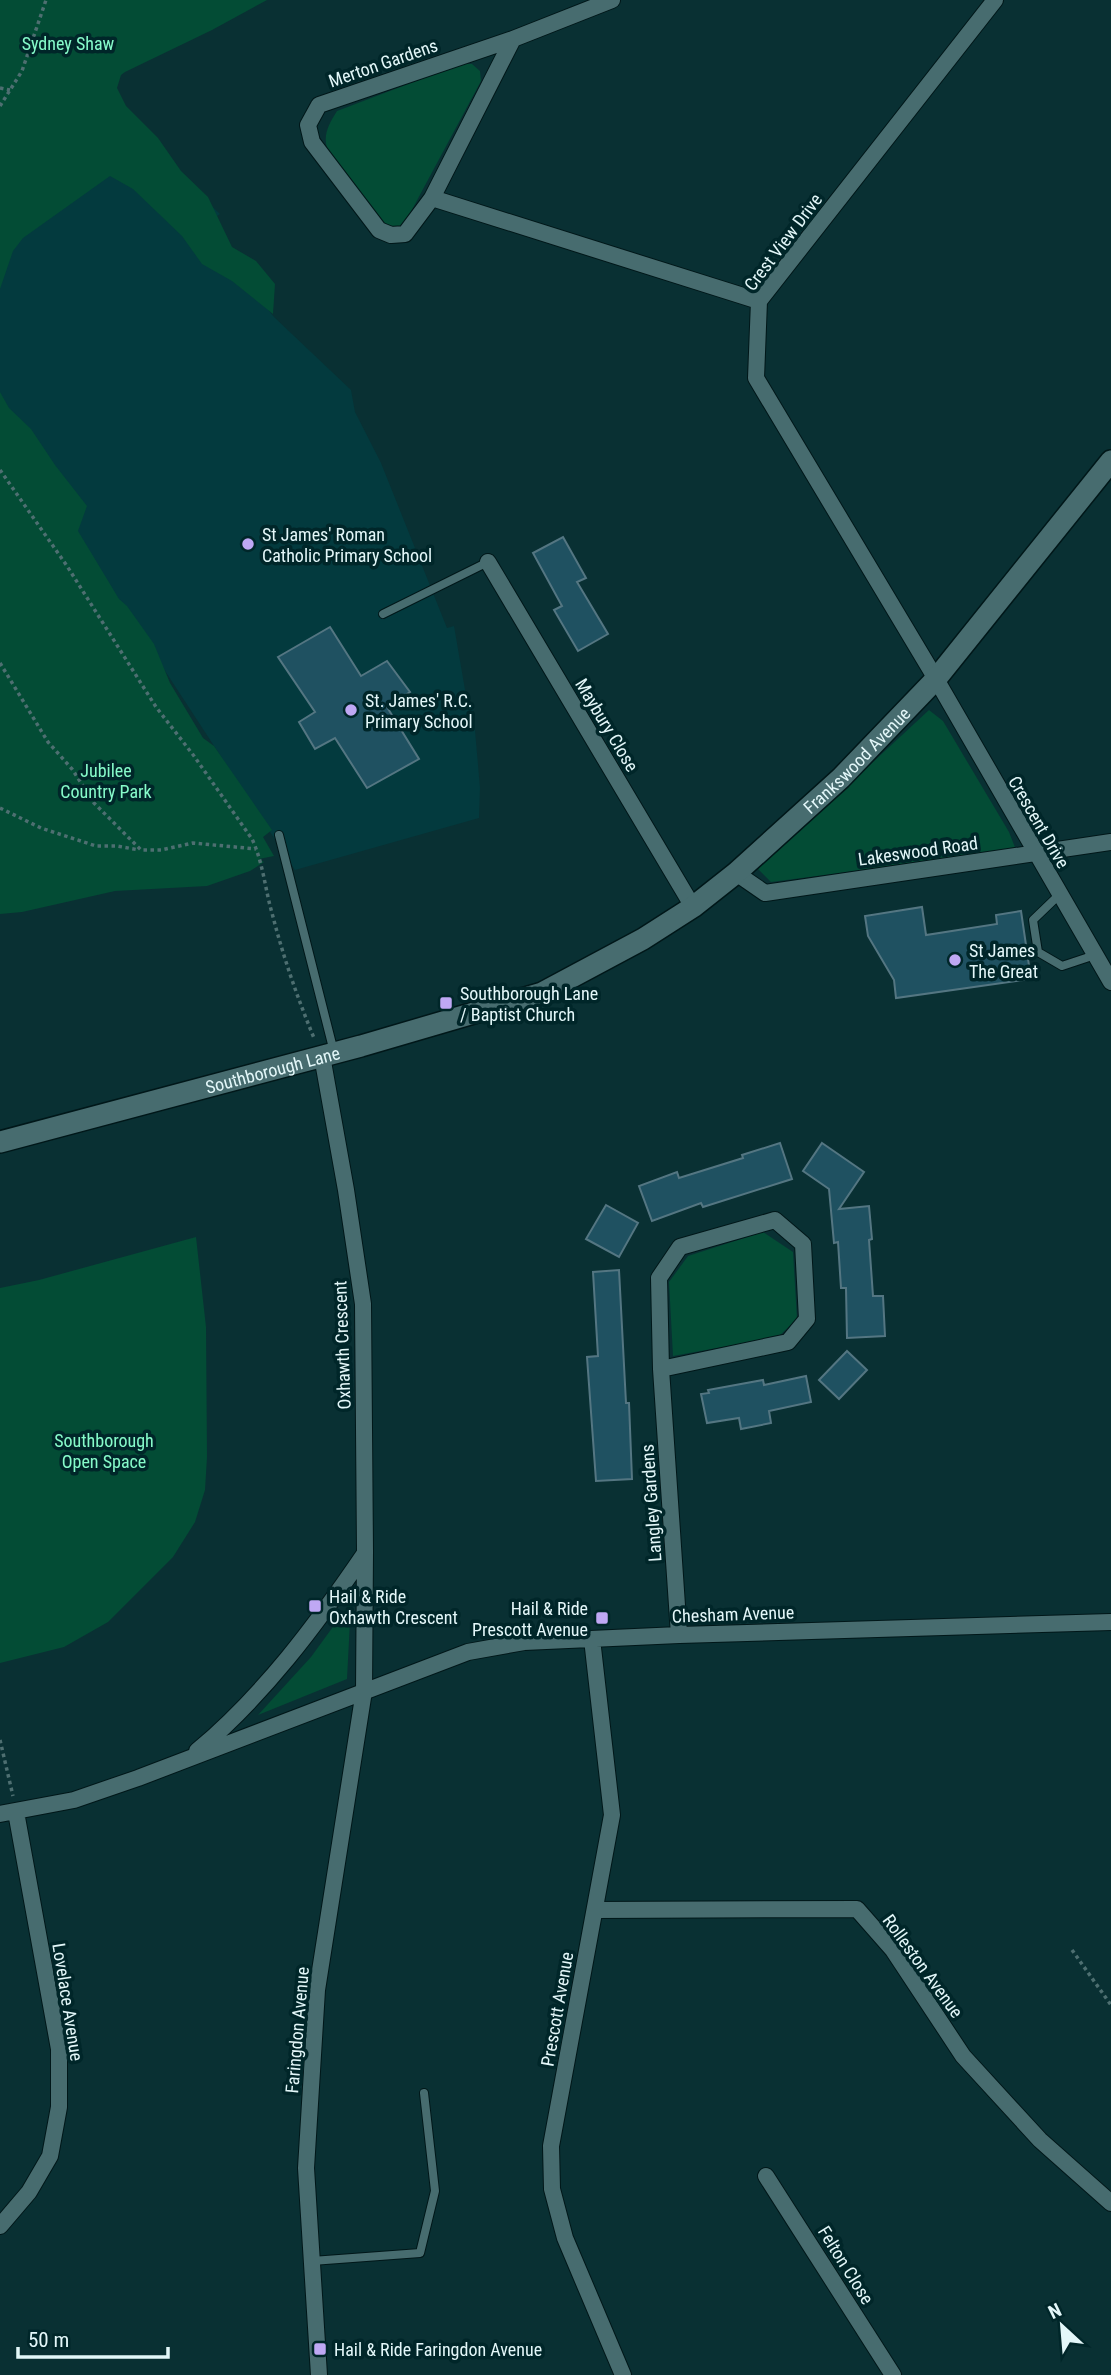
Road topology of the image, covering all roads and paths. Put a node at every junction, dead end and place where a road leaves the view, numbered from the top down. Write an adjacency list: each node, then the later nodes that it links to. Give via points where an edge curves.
1 (46, 0): 6 (path, via 22,71)
2 (612, 0): 4 (street, Merton Gardens)
3 (995, 0): 9 (street, Crest View Drive)
4 (513, 38): 8 (street, Merton Gardens); 8 (street, Merton Gardens, via 319,105 308,125 312,142 379,230 405,234)
5 (0, 88): 6 (path)
6 (10, 90): 7 (path)
7 (0, 106)
8 (432, 198): 9 (street)
9 (759, 301): 15 (street, Crest View Drive, via 757,378)
10 (1111, 461): 15 (street, Frankswood Avenue)
11 (0, 470): 19 (path)
12 (488, 562): 13 (lane); 24 (street, Maybury Close)
13 (383, 614)
14 (0, 663): 20 (path, via 42,733 94,803)
15 (936, 679): 21 (street, Crescent Drive); 22 (street, Frankswood Avenue, via 841,778)
16 (0, 808): 20 (path, via 41,828 96,846)
17 (279, 835): 28 (lane)
18 (1111, 842): 21 (street, Lakeswood Road)
19 (256, 849): 20 (path, via 192,843); 28 (path, via 296,995)
20 (141, 850)
21 (1035, 853): 22 (street, Lakeswood Road, via 765,893); 23 (street, Crescent Drive)
22 (736, 873): 24 (street, Frankswood Avenue)
23 (1059, 895): 25 (street, Crescent Drive); 25 (lane, via 1033,920 1038,952 1062,966)
24 (694, 906): 27 (street, Frankswood Avenue)
25 (1094, 955): 26 (street, Crescent Drive)
26 (1111, 982)
27 (542, 993): 28 (street, Southborough Lane)
28 (328, 1054): 29 (street, Southborough Lane); 31 (street, Oxhawth Crescent, via 363,1304)
29 (0, 1142)
30 (661, 1369): 30 (street, Langley Gardens, via 659,1278 680,1247 775,1220 803,1244 807,1319 788,1342); 33 (street, Langley Gardens)
31 (365, 1552): 35 (street, Oxhawth Crescent); 37 (street, via 273,1676)
32 (1111, 1622): 33 (street, Chesham Avenue)
33 (679, 1634): 34 (street, Chesham Avenue)
34 (592, 1639): 35 (street, Chesham Avenue, via 524,1642 468,1652); 39 (street, Prescott Avenue, via 612,1815)
35 (364, 1691): 37 (street); 46 (street, Faringdon Avenue, via 317,1990 306,2168)
36 (0, 1740): 38 (path)
37 (187, 1759): 38 (street, via 74,1800)
38 (8, 1813): 45 (street, Lovelace Avenue, via 59,2049 59,2107 50,2156 29,2192)
39 (595, 1910): 44 (street, Rolleston Avenue, via 857,1909 893,1950 963,2056 1040,2140); 48 (street, Prescott Avenue, via 551,2146 552,2189 565,2238)
40 (1072, 1950): 41 (path)
41 (1111, 2005)
42 (424, 2093): 46 (lane, via 435,2191 420,2253)
43 (766, 2176): 49 (street, Felton Close)
44 (1111, 2203)
45 (0, 2226)
46 (312, 2261): 47 (street, Faringdon Avenue)
47 (319, 2375)
48 (623, 2375)
49 (893, 2375)

